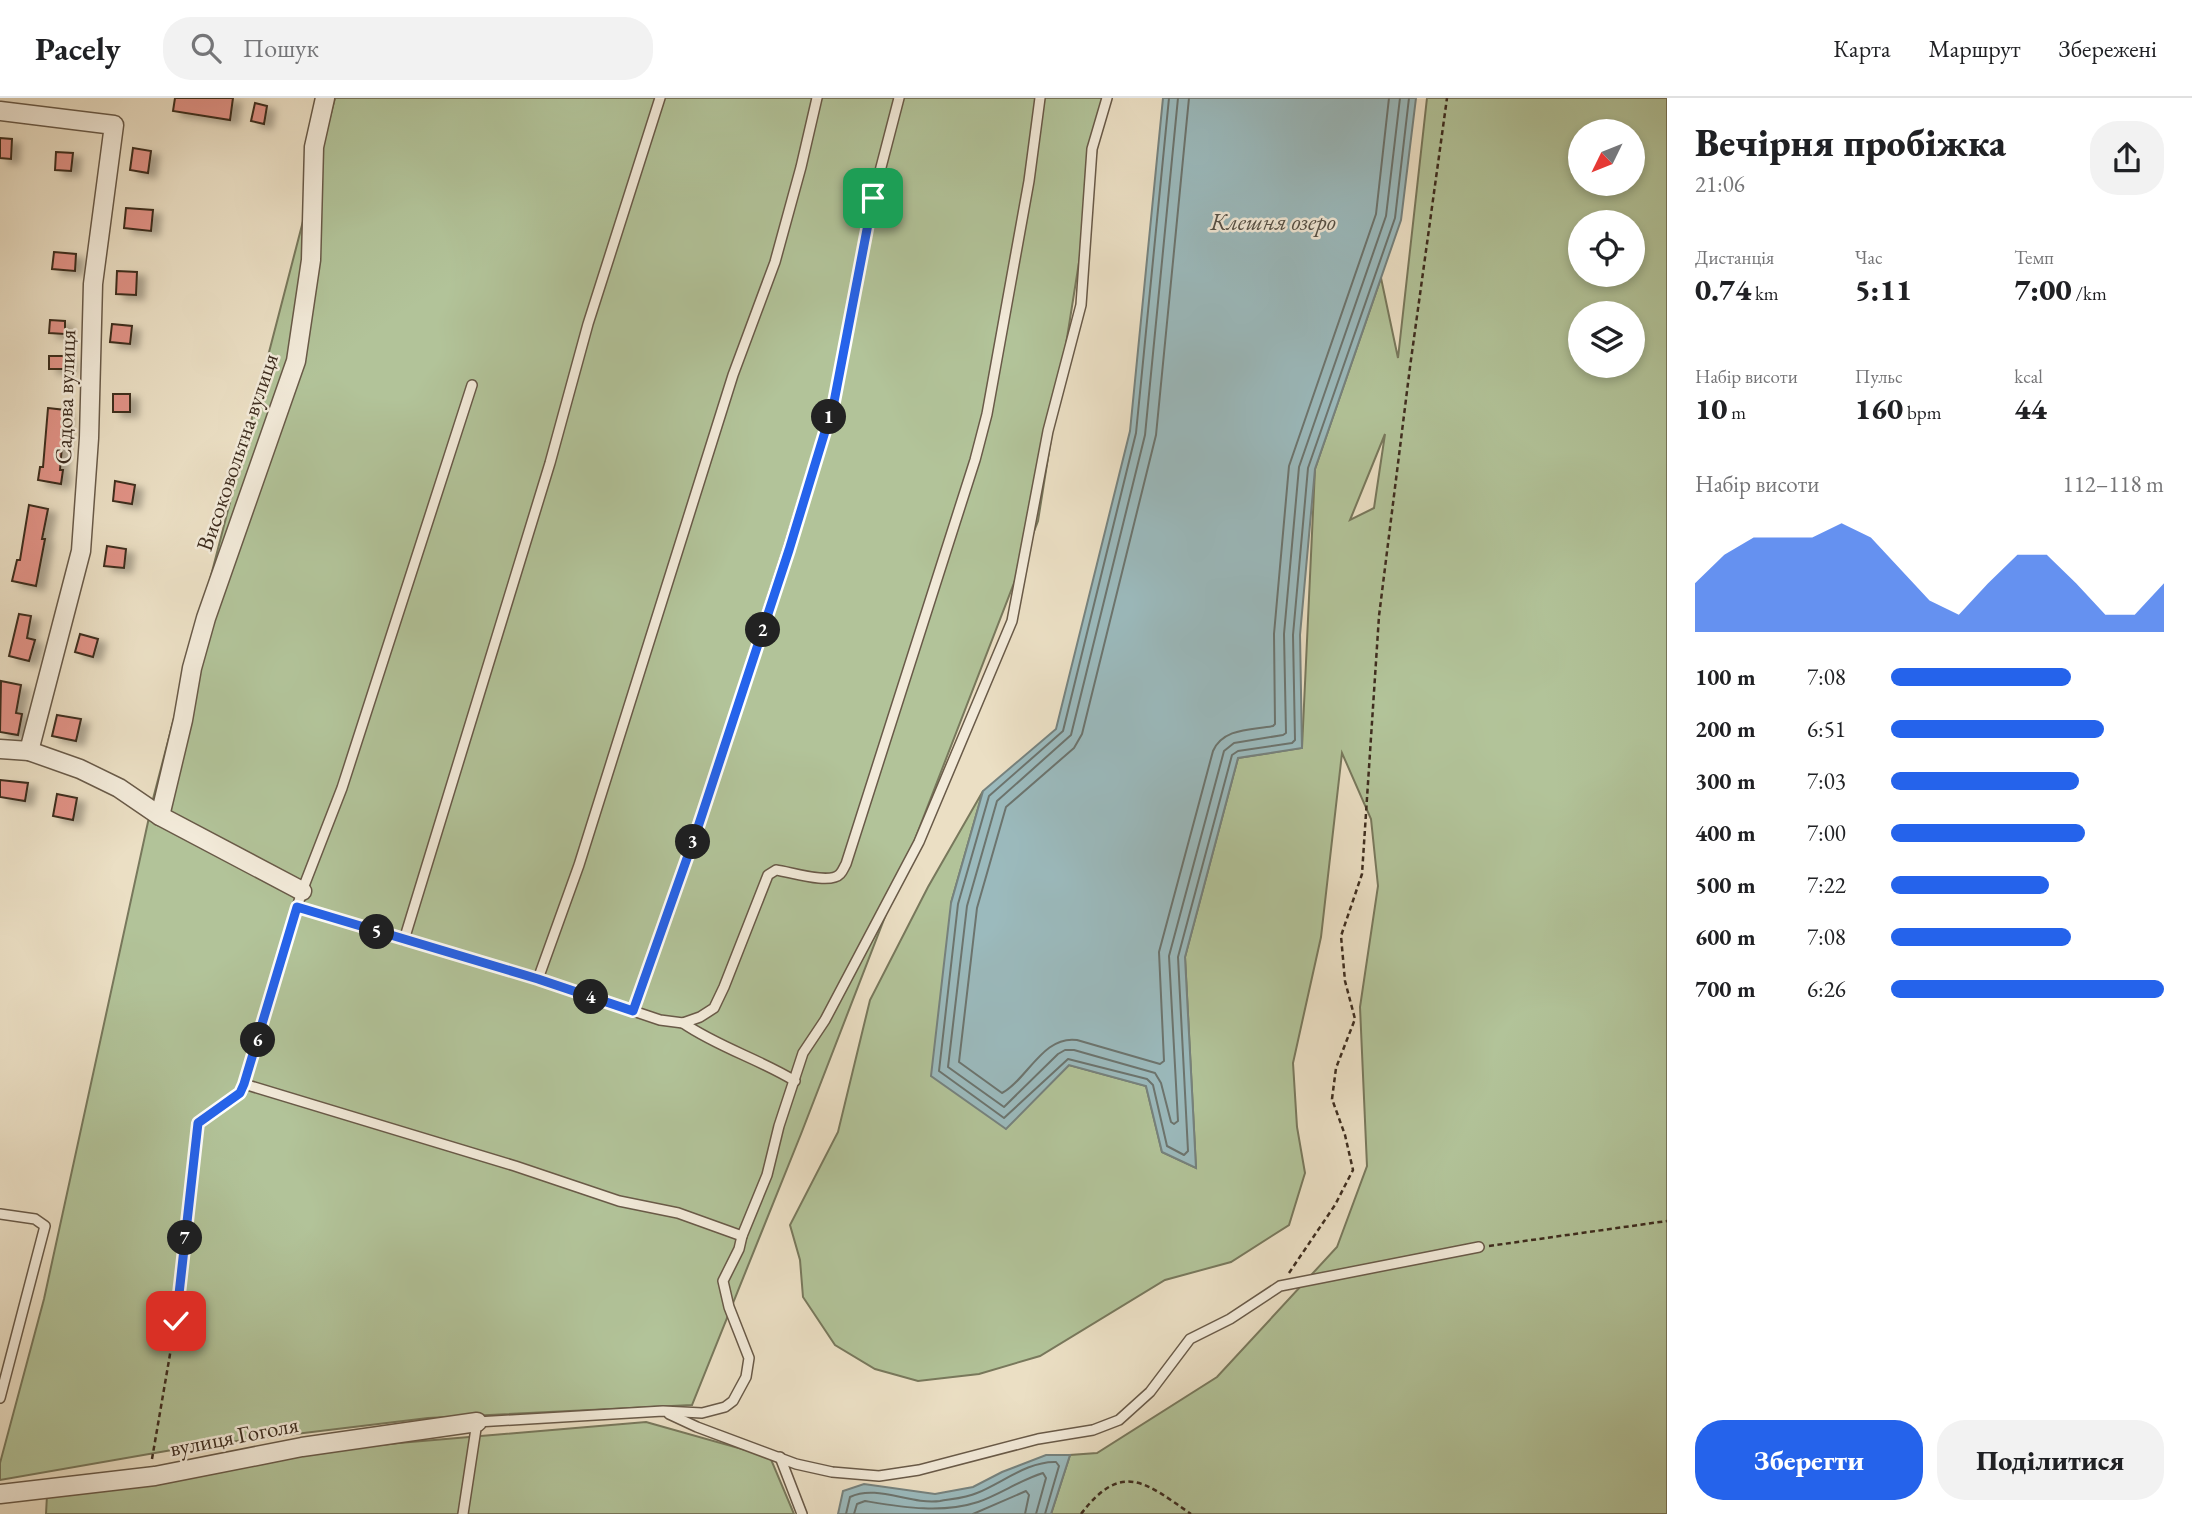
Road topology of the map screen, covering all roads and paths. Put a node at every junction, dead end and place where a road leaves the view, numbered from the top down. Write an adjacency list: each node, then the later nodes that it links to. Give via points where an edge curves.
1 (325, 98): 12 (street, Високовольтна вулиця, via 314,147 311,260 296,361 206,618)
2 (660, 98): 14 (lane)
3 (817, 98): 15 (lane, via 775,262 733,376 579,865)
4 (899, 98): 16 (lane, via 873,198 834,402 697,830)
5 (1040, 98): 17 (lane, via 987,414 846,864 839,876 831,879 776,870 768,875 713,1008)
6 (1107, 98): 18 (lane, via 1092,149 1081,305 1048,432 1012,621 919,842 803,1053)
7 (1447, 98): 24 (path, via 1379,615 1362,874 1341,936 1345,981 1355,1019 1336,1068 1332,1099 1353,1170)
8 (0, 111): 11 (street, Садова вулиця, via 114,125 93,284 81,551)
9 (472, 385): 13 (lane, via 342,788)
10 (0, 749): 11 (street)
11 (29, 751): 12 (street, via 80,769)
12 (160, 816): 13 (street)
13 (300, 899): 14 (lane); 19 (lane)
14 (404, 940): 15 (lane)
15 (538, 979): 16 (lane)
16 (633, 1011): 17 (lane)
17 (682, 1023): 18 (lane)
18 (795, 1081): 22 (lane, via 767,1175)
19 (244, 1084): 22 (lane); 25 (lane, via 240,1093 198,1123)
20 (0, 1214): 26 (lane, via 35,1219 45,1226)
21 (1667, 1221): 23 (path)
22 (742, 1236): 27 (lane, via 723,1281 749,1358 746,1377 725,1407 702,1413)
23 (1479, 1247): 24 (lane)
24 (1280, 1286): 29 (lane, via 1190,1339 1150,1392 1119,1420 1093,1430 879,1476 832,1472)
25 (176, 1321): 30 (path)
26 (0, 1398)
27 (663, 1411): 28 (lane); 29 (lane)
28 (477, 1422): 30 (street, вулиця Гоголя, via 302,1447); 32 (lane)
29 (780, 1457): 33 (lane)
30 (149, 1477): 31 (street, вулиця Гоголя)
31 (0, 1494)
32 (463, 1514)
33 (802, 1514)
34 (1081, 1514): 35 (path, via 1097,1494 1126,1480 1150,1485)
35 (1191, 1514)

